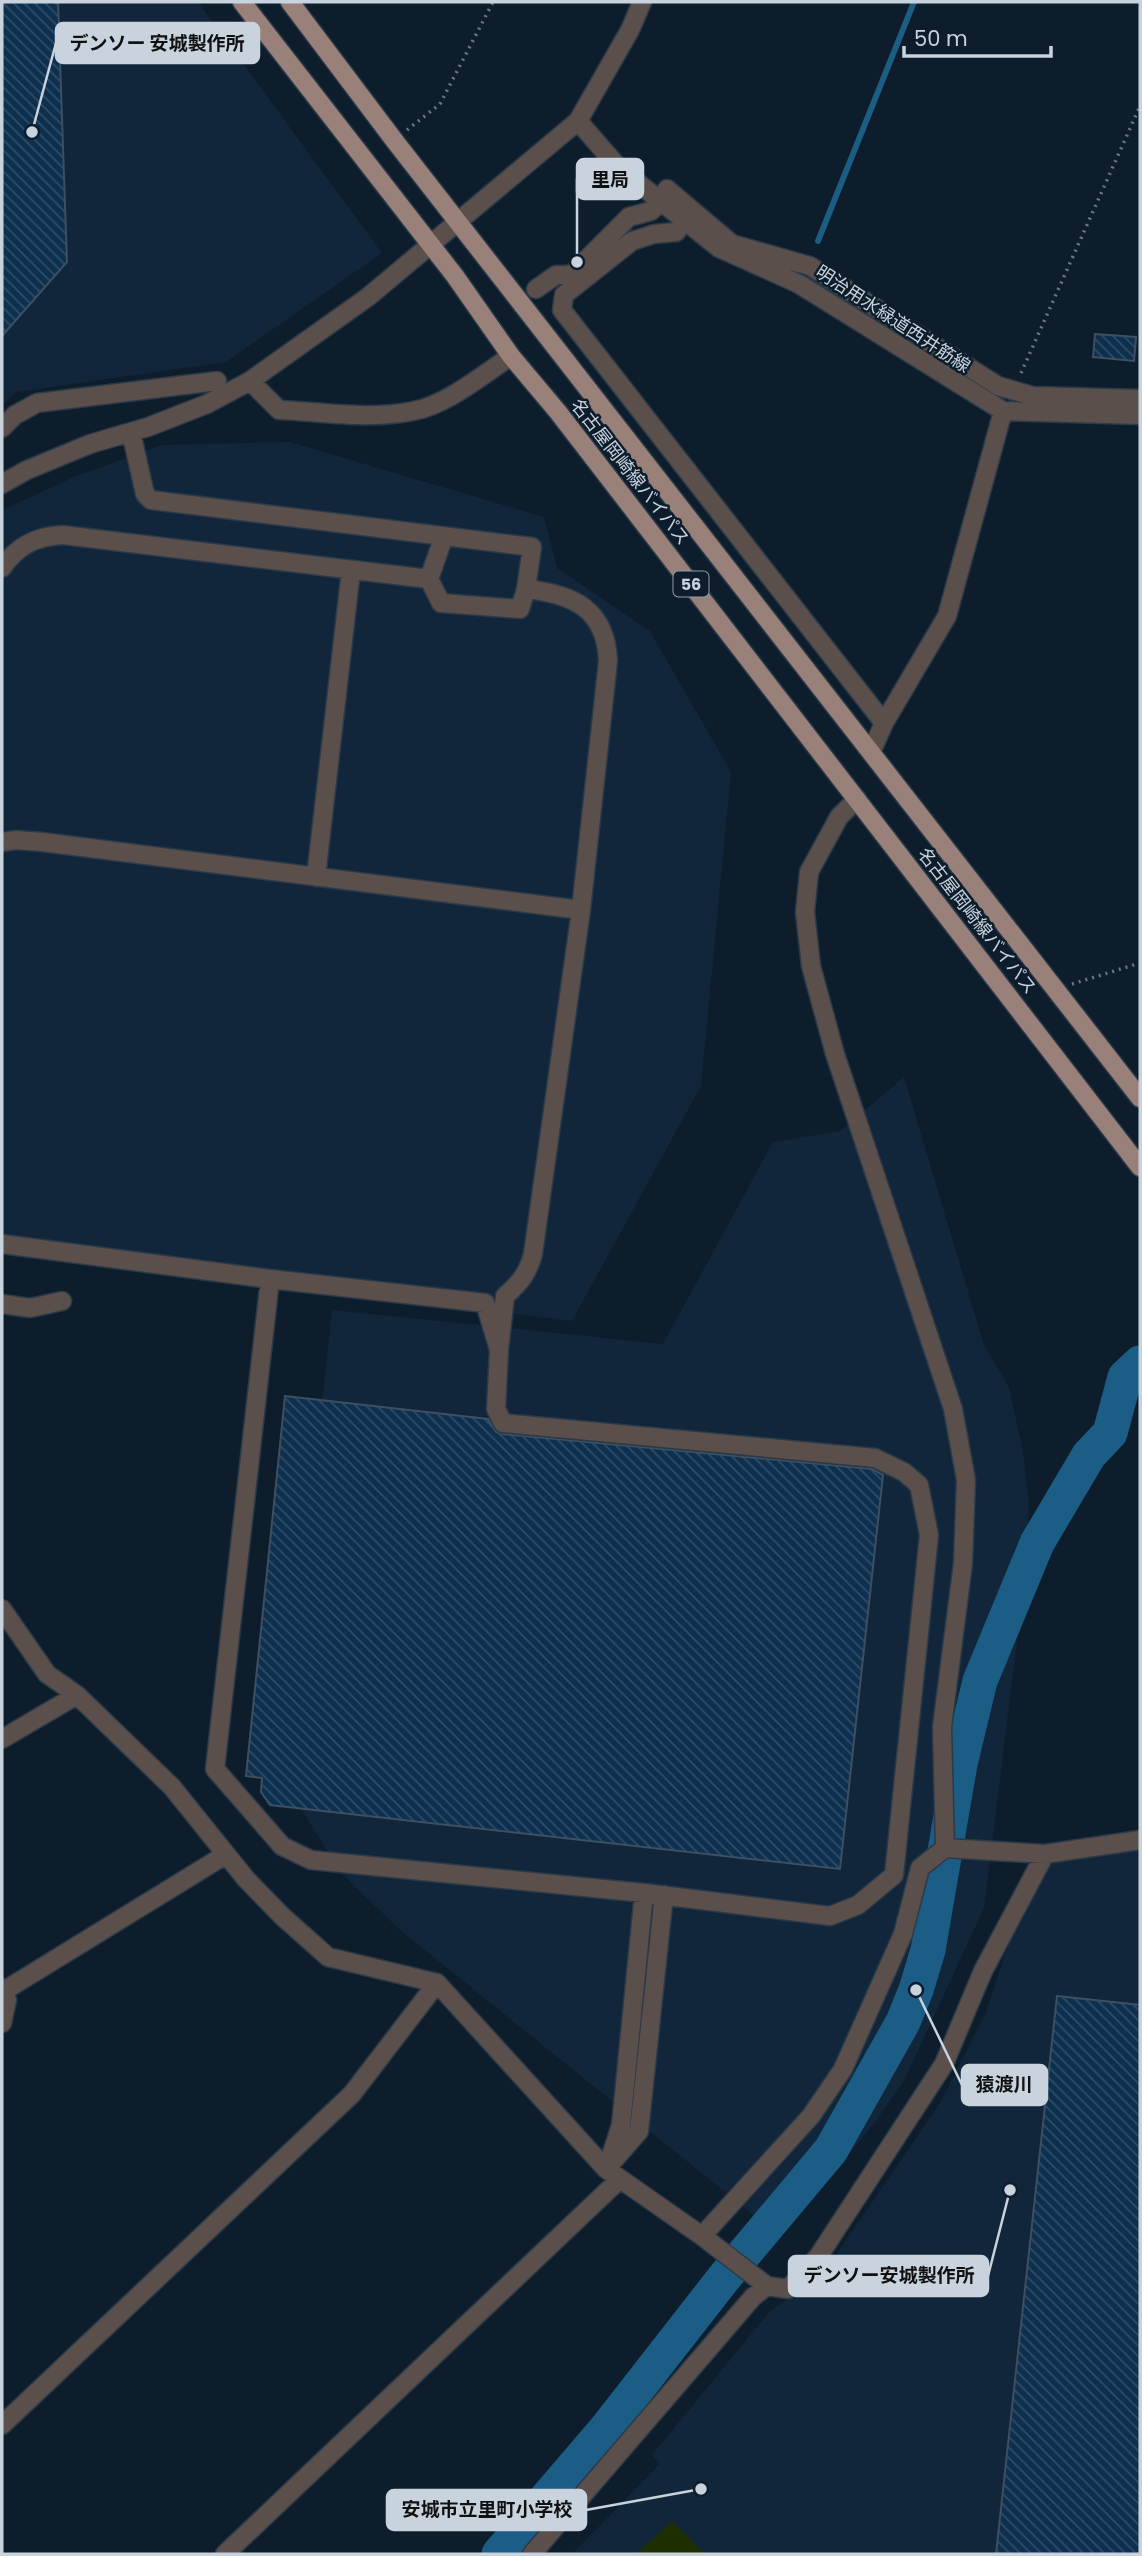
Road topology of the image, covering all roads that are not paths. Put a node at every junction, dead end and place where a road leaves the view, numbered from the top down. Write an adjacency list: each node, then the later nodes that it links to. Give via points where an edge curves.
1 (242, 2): 8 (main road, 名古屋岡崎線バイパス / 56)
2 (289, 2): 6 (main road, 名古屋岡崎線バイパス / 56)
3 (642, 2): 4 (street)
4 (578, 121): 5 (street, via 618,167); 6 (street)
5 (660, 202): 7 (street); 9 (street, 明治用水緑道西井筋線, via 651,211 629,217 570,275 556,275); 13 (street, 明治用水緑道西井筋線, via 667,189 732,244 810,266 998,386 1033,396)
6 (458, 220): 8 (street); 25 (main road, 名古屋岡崎線バイパス / 56)
7 (685, 221): 14 (street, via 719,248 799,284); 24 (street, via 676,232 632,241 564,295 562,310)
8 (430, 244): 10 (main road, 名古屋岡崎線バイパス / 56); 12 (street, via 368,297)
9 (536, 289)
10 (511, 356): 12 (street, via 453,395 415,411 371,415 279,410); 26 (main road, 名古屋岡崎線バイパス / 56)
11 (217, 381): 16 (street, via 37,403)
12 (250, 381): 17 (street, via 207,404)
13 (1140, 399)
14 (1003, 411): 15 (street); 24 (street, via 947,616)
15 (1140, 415)
16 (2, 428)
17 (131, 432): 18 (street, via 90,444); 19 (street, via 145,494 151,500)
18 (2, 484)
19 (444, 536): 22 (street); 23 (street, via 532,547)
20 (2, 568): 21 (street, via 27,544 43,536 63,535)
21 (351, 570): 22 (street); 28 (street)
22 (429, 579): 23 (street, via 440,603 520,609)
23 (526, 589): 29 (street, via 574,599 595,617 607,645)
24 (884, 723): 25 (street)
25 (872, 750): 30 (main road, 名古屋岡崎線バイパス / 56)
26 (857, 799): 31 (main road, 名古屋岡崎線バイパス / 56); 41 (street, via 839,817 809,872 805,912 811,966 835,1054 953,1409 966,1480 963,1563 942,1727)
27 (2, 842): 28 (street, via 42,842)
28 (316, 877): 29 (street)
29 (581, 910): 36 (street, via 533,1254 529,1270 505,1296)
30 (1140, 1098)
31 (1140, 1167)
32 (2, 1244): 33 (street)
33 (270, 1279): 36 (street, via 485,1303); 44 (street, via 215,1769 282,1846 311,1860)
34 (62, 1301): 35 (street, via 30,1308)
35 (2, 1304)
36 (499, 1350): 45 (street, via 496,1409 503,1423 874,1458 919,1485 929,1535 894,1875 858,1905 830,1916)
37 (2, 1609): 38 (street, via 47,1674)
38 (78, 1695): 39 (street); 43 (street, via 172,1787)
39 (2, 1739)
40 (1140, 1840): 42 (street)
41 (945, 1848): 42 (street); 50 (street, via 920,1868 903,1934 843,2069 811,2116)
42 (1045, 1854): 51 (street, via 983,1972 944,2064 903,2128 818,2257 788,2289)
43 (225, 1855): 46 (street, via 328,1957); 47 (street)
44 (644, 1893): 45 (street); 49 (street)
45 (664, 1895): 49 (street, via 639,2131)
46 (436, 1983): 49 (street); 52 (street, via 352,2094)
47 (2, 1990): 48 (street, via 7,2000)
48 (2, 2023)
49 (613, 2174): 50 (street); 53 (street)
50 (702, 2236): 51 (street)
51 (760, 2288): 54 (street)
52 (2, 2425)
53 (225, 2554)
54 (532, 2554)

